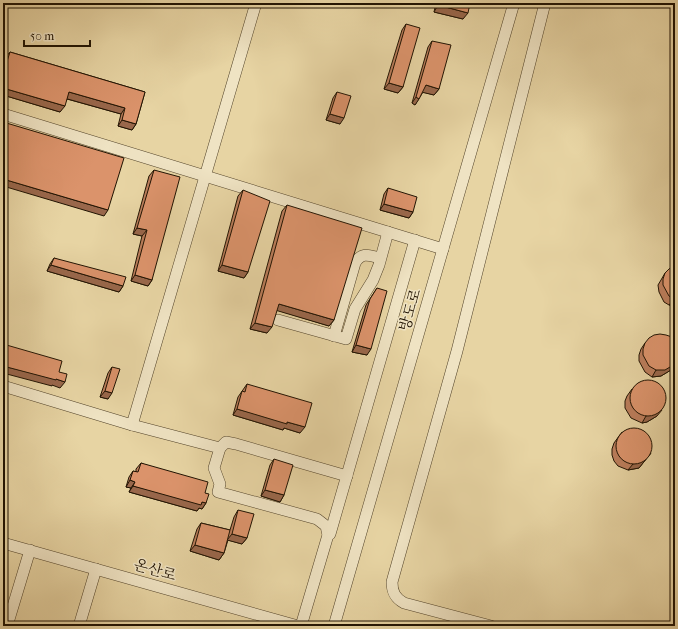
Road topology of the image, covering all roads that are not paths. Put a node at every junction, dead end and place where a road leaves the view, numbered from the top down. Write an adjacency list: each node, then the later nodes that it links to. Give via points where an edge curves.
1 (256, 3): 5 (street)
2 (514, 3): 8 (street, 방도로)
3 (545, 3): 24 (street, via 457,351 392,582 394,596 404,603)
4 (3, 114): 5 (street)
5 (205, 176): 6 (street); 13 (street)
6 (388, 232): 7 (street); 9 (street)
7 (414, 240): 8 (street); 15 (street)
8 (443, 249): 23 (street, 방도로)
9 (380, 258): 11 (street, via 373,280 355,309 346,339); 11 (street, via 368,255 358,257)
10 (278, 320): 11 (street)
11 (334, 336)
12 (3, 386): 13 (street)
13 (132, 425): 14 (street)
14 (220, 448): 15 (street, via 226,442 236,444); 16 (street, via 214,468 220,484 218,492 317,519 326,526)
15 (347, 476): 16 (street)
16 (328, 535): 22 (street)
17 (3, 543): 18 (street, 온산로)
18 (30, 550): 19 (street, 온산로); 20 (street)
19 (96, 569): 21 (street); 22 (street, 온산로)
20 (7, 626)
21 (79, 626)
22 (300, 626)
23 (334, 626)
24 (491, 626)

